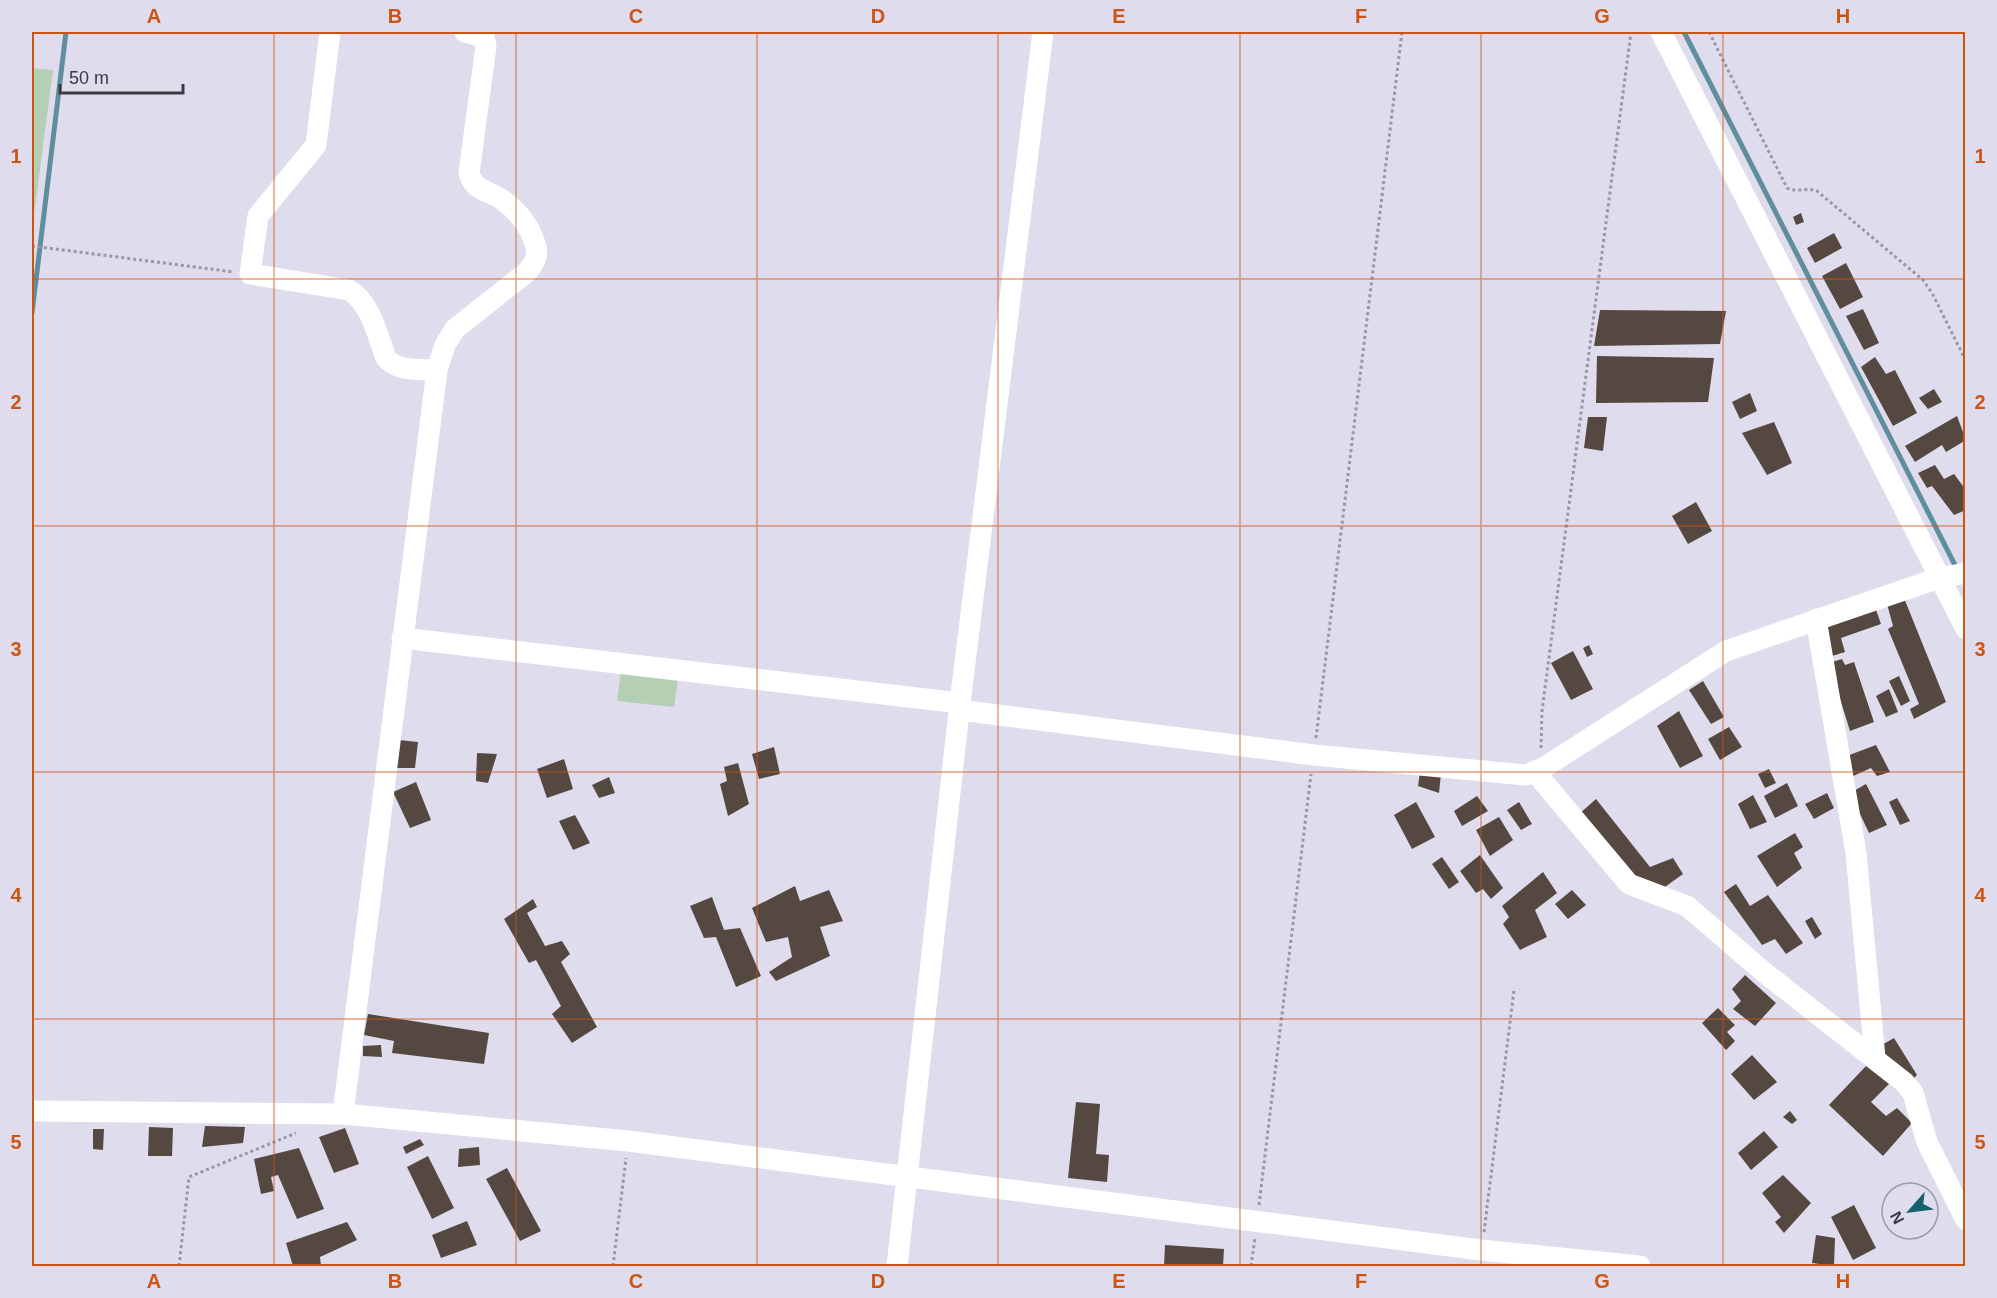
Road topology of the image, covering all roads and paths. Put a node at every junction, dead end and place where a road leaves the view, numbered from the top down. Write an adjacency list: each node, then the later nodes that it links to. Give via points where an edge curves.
1 (330, 32): 9 (street, via 316,146 258,216)
2 (465, 32): 11 (street, via 484,37 486,46 471,181 519,213 538,252 537,261 527,272 455,329)
3 (1044, 32): 16 (street)
4 (1402, 32): 17 (path)
5 (1631, 32): 18 (path, via 1542,711)
6 (1661, 32): 12 (street)
7 (1709, 32): 10 (path, via 1787,188 1817,191 1923,280)
8 (33, 246): 9 (path)
9 (250, 274): 11 (street, via 349,290 365,305 391,364 397,368)
10 (1965, 361)
11 (436, 370): 15 (street)
12 (1955, 576): 13 (street); 14 (street)
13 (1816, 619): 18 (street, via 1726,651); 20 (street, via 1856,853)
14 (1965, 629)
15 (402, 638): 16 (street); 22 (street)
16 (969, 710): 17 (street); 25 (street)
17 (1314, 754): 18 (street, via 1526,775); 27 (path)
18 (1539, 770): 20 (street, via 1629,884 1687,906)
19 (1514, 990): 28 (path)
20 (1875, 1058): 26 (street, via 1913,1093 1927,1142)
21 (32, 1110): 22 (street)
22 (342, 1114): 24 (street)
23 (297, 1132): 29 (path, via 189,1177)
24 (628, 1141): 25 (street); 30 (path)
25 (908, 1175): 27 (street); 31 (street)
26 (1965, 1220)
27 (1257, 1221): 28 (street); 32 (path)
28 (1481, 1250): 33 (street)
29 (179, 1266)
30 (613, 1266)
31 (897, 1266)
32 (1251, 1266)
33 (1640, 1266)

